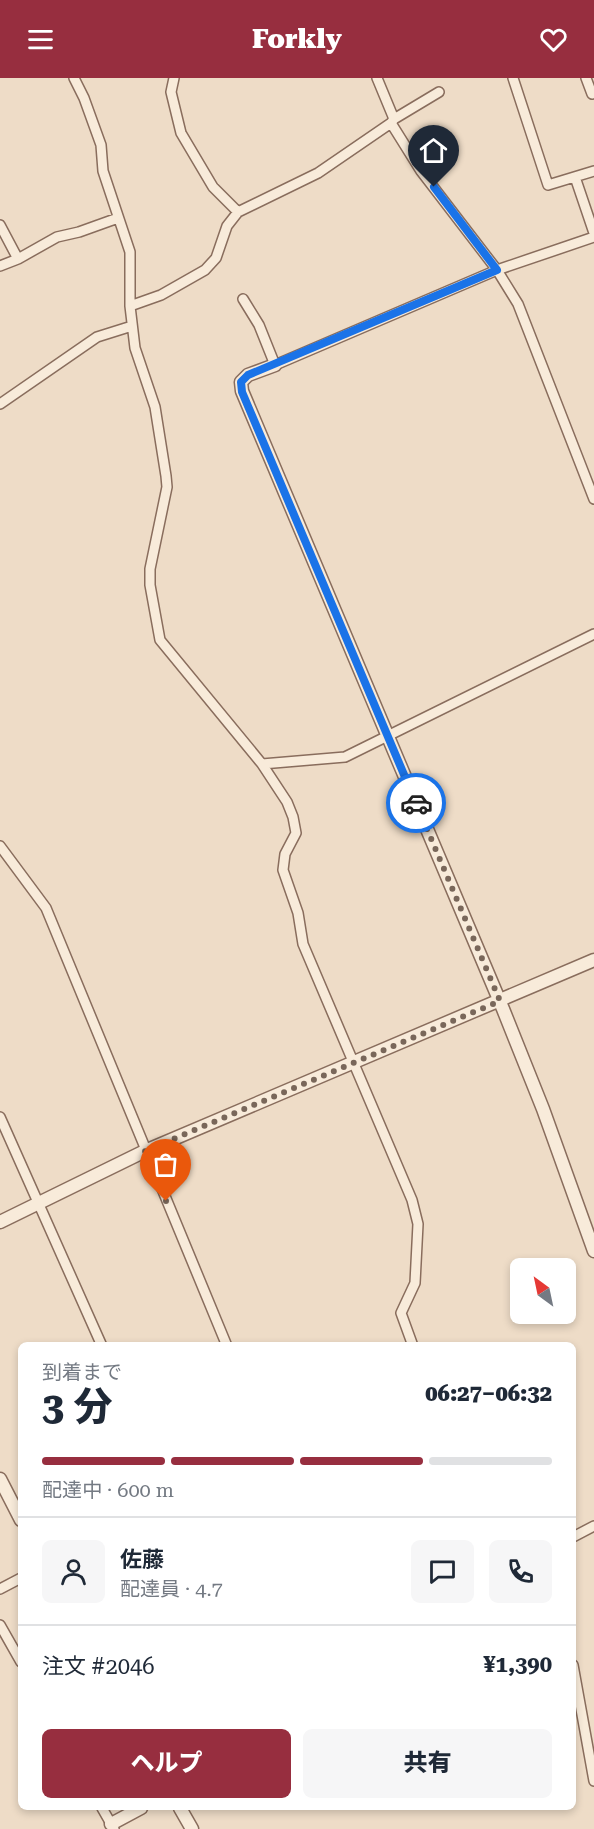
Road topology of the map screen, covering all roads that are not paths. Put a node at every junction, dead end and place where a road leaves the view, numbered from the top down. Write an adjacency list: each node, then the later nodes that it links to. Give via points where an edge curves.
1 (74, 78): 12 (street, via 100,145 103,171)
2 (174, 78): 11 (street, via 171,92 181,133 213,187)
3 (377, 78): 8 (street)
4 (513, 78): 10 (street, via 548,185)
5 (586, 78): 7 (street)
6 (439, 92): 8 (street)
7 (593, 96)
8 (392, 121): 11 (street, via 318,173); 17 (street, via 421,171)
9 (594, 171): 10 (street)
10 (575, 177): 14 (street)
11 (238, 212): 19 (street, via 227,226 216,258 205,270 161,295)
12 (118, 218): 15 (street, via 57,237); 19 (street, via 130,252)
13 (0, 225): 15 (street)
14 (594, 235): 17 (street)
15 (18, 259): 16 (street)
16 (0, 266)
17 (497, 270): 21 (street); 23 (street, via 518,304)
18 (243, 299): 21 (street, via 259,325)
19 (130, 306): 20 (street)
20 (132, 326): 22 (street, via 97,337); 26 (street, via 135,348 155,407 166,476 150,569 160,640)
21 (275, 365): 25 (street, via 248,375 241,382 242,392)
22 (0, 404)
23 (594, 499)
24 (594, 634): 25 (street)
25 (388, 736): 26 (street, via 345,757); 29 (street)
26 (262, 764): 30 (street, via 293,817 296,833 285,854 283,870 298,913 303,944)
27 (1, 849): 33 (street, via 46,908)
28 (594, 960): 29 (street)
29 (500, 1001): 30 (street); 36 (street)
30 (354, 1063): 33 (street); 39 (street, via 412,1200 418,1224 415,1283 401,1313)
31 (0, 1117): 32 (street)
32 (3, 1133): 34 (street)
33 (145, 1151): 34 (street); 38 (street)
34 (38, 1204): 35 (street); 37 (street)
35 (0, 1222)
36 (594, 1251)
37 (100, 1342)
38 (225, 1342)
39 (412, 1342)
40 (0, 1479): 41 (street)
41 (18, 1514)
42 (594, 1526): 43 (street)
43 (576, 1535)
44 (18, 1580): 45 (street)
45 (0, 1589)
46 (0, 1625): 47 (street)
47 (18, 1657)
48 (576, 1682): 49 (street)
49 (594, 1781)
50 (103, 1810): 53 (street)
51 (138, 1810): 53 (street)
52 (181, 1810): 54 (street)
53 (113, 1826)
54 (192, 1829)

